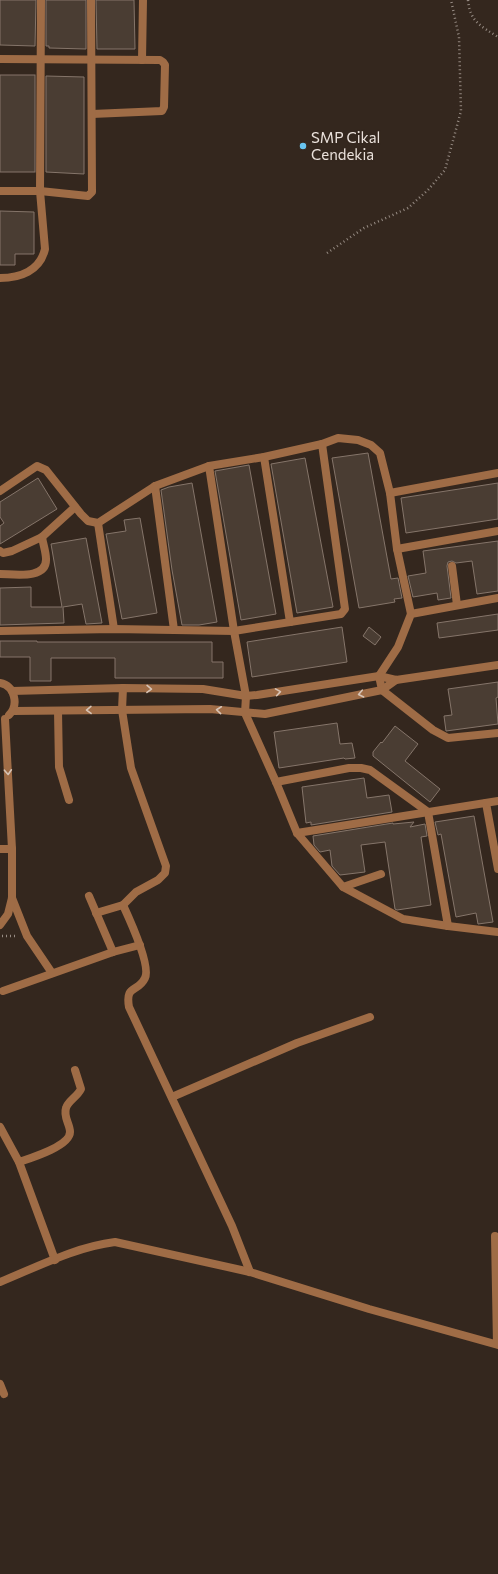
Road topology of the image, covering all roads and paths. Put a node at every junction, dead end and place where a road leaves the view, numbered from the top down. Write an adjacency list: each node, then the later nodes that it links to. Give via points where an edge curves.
1 (41, 0): 8 (street)
2 (91, 0): 9 (street)
3 (143, 0): 10 (street)
4 (451, 0): 14 (path, via 459,37 461,110 444,170 428,190 408,208 364,228)
5 (468, 0): 6 (path, via 473,19)
6 (498, 37)
7 (0, 59): 8 (street)
8 (41, 59): 9 (street); 13 (street)
9 (91, 60): 10 (street); 11 (street)
10 (142, 60): 11 (street, via 164,62 163,110)
11 (92, 114): 13 (street, via 92,192 88,196)
12 (0, 191): 13 (street)
13 (40, 191): 15 (street, via 43,258 18,277)
14 (327, 253)
15 (0, 278)
16 (322, 444): 17 (street); 22 (street, via 338,438 358,440 371,445 380,453); 34 (street, via 345,609 341,614)
17 (264, 458): 18 (street); 34 (street)
18 (209, 466): 20 (street); 38 (street)
19 (498, 473): 22 (street)
20 (155, 486): 24 (street); 36 (street)
21 (0, 491): 23 (street, via 37,466 46,470)
22 (390, 493): 27 (street)
23 (75, 507): 24 (street, via 88,521); 26 (street)
24 (98, 523): 35 (street)
25 (498, 531): 27 (street)
26 (42, 537): 28 (street, via 3,553); 30 (street, via 46,560 43,569 35,574)
27 (397, 549): 33 (street)
28 (0, 551)
29 (452, 566): 32 (street)
30 (0, 574)
31 (498, 598): 32 (street)
32 (457, 605): 33 (street)
33 (410, 614): 40 (street, via 398,647)
34 (290, 622): 38 (street)
35 (114, 629): 36 (street); 37 (street)
36 (174, 630): 38 (street)
37 (0, 631)
38 (234, 631): 46 (street)
39 (498, 665): 41 (street)
40 (379, 676): 41 (street); 44 (street); 46 (street, one-way to 40)
41 (396, 680): 44 (street)
42 (0, 683): 45 (street)
43 (123, 688): 45 (street); 46 (street, one-way to 46, via 203,689); 47 (street)
44 (382, 690): 50 (street, one-way to 50, via 265,714); 52 (street, via 433,730 448,738)
45 (12, 691): 48 (street, via 15,701)
46 (246, 696): 50 (street)
47 (122, 710): 49 (street, one-way to 49); 50 (street, one-way to 47, via 210,709); 66 (street, via 131,768 166,866 165,873 158,880 136,892)
48 (13, 711): 49 (street); 51 (street)
49 (58, 711): 54 (street, via 59,767)
50 (245, 713): 53 (street)
51 (2, 720): 60 (street, one-way to 60)
52 (498, 733)
53 (276, 782): 57 (street, via 361,768 370,770); 58 (street)
54 (69, 800)
55 (498, 801): 56 (street)
56 (486, 803): 57 (street); 61 (street)
57 (428, 812): 58 (street); 69 (street)
58 (297, 833): 63 (street)
59 (0, 849): 60 (street)
60 (12, 849): 65 (street)
61 (498, 869)
62 (381, 874): 63 (street)
63 (343, 887): 69 (street, via 403,919)
64 (89, 896): 67 (street)
65 (12, 898): 68 (street, via 8,914); 72 (street)
66 (123, 905): 67 (street); 73 (street)
67 (96, 913): 74 (street)
68 (0, 925)
69 (448, 926): 70 (street)
70 (498, 932)
71 (0, 936): 72 (path)
72 (27, 936): 75 (street)
73 (140, 945): 74 (street); 79 (street, via 146,977 127,997 128,1008)
74 (113, 952): 75 (street)
75 (52, 973): 76 (street)
76 (3, 991)
77 (370, 1017): 79 (street, via 297,1043)
78 (74, 1070): 81 (street, via 81,1089 66,1107 65,1115 70,1132 68,1140)
79 (172, 1097): 84 (street, via 232,1226)
80 (0, 1127): 81 (street)
81 (19, 1162): 83 (street)
82 (495, 1236): 86 (street)
83 (55, 1260): 84 (street, via 98,1244 115,1242); 85 (street)
84 (250, 1272): 86 (street, via 362,1307)
85 (0, 1282)
86 (498, 1344)
87 (0, 1384): 88 (street)
88 (4, 1394)

